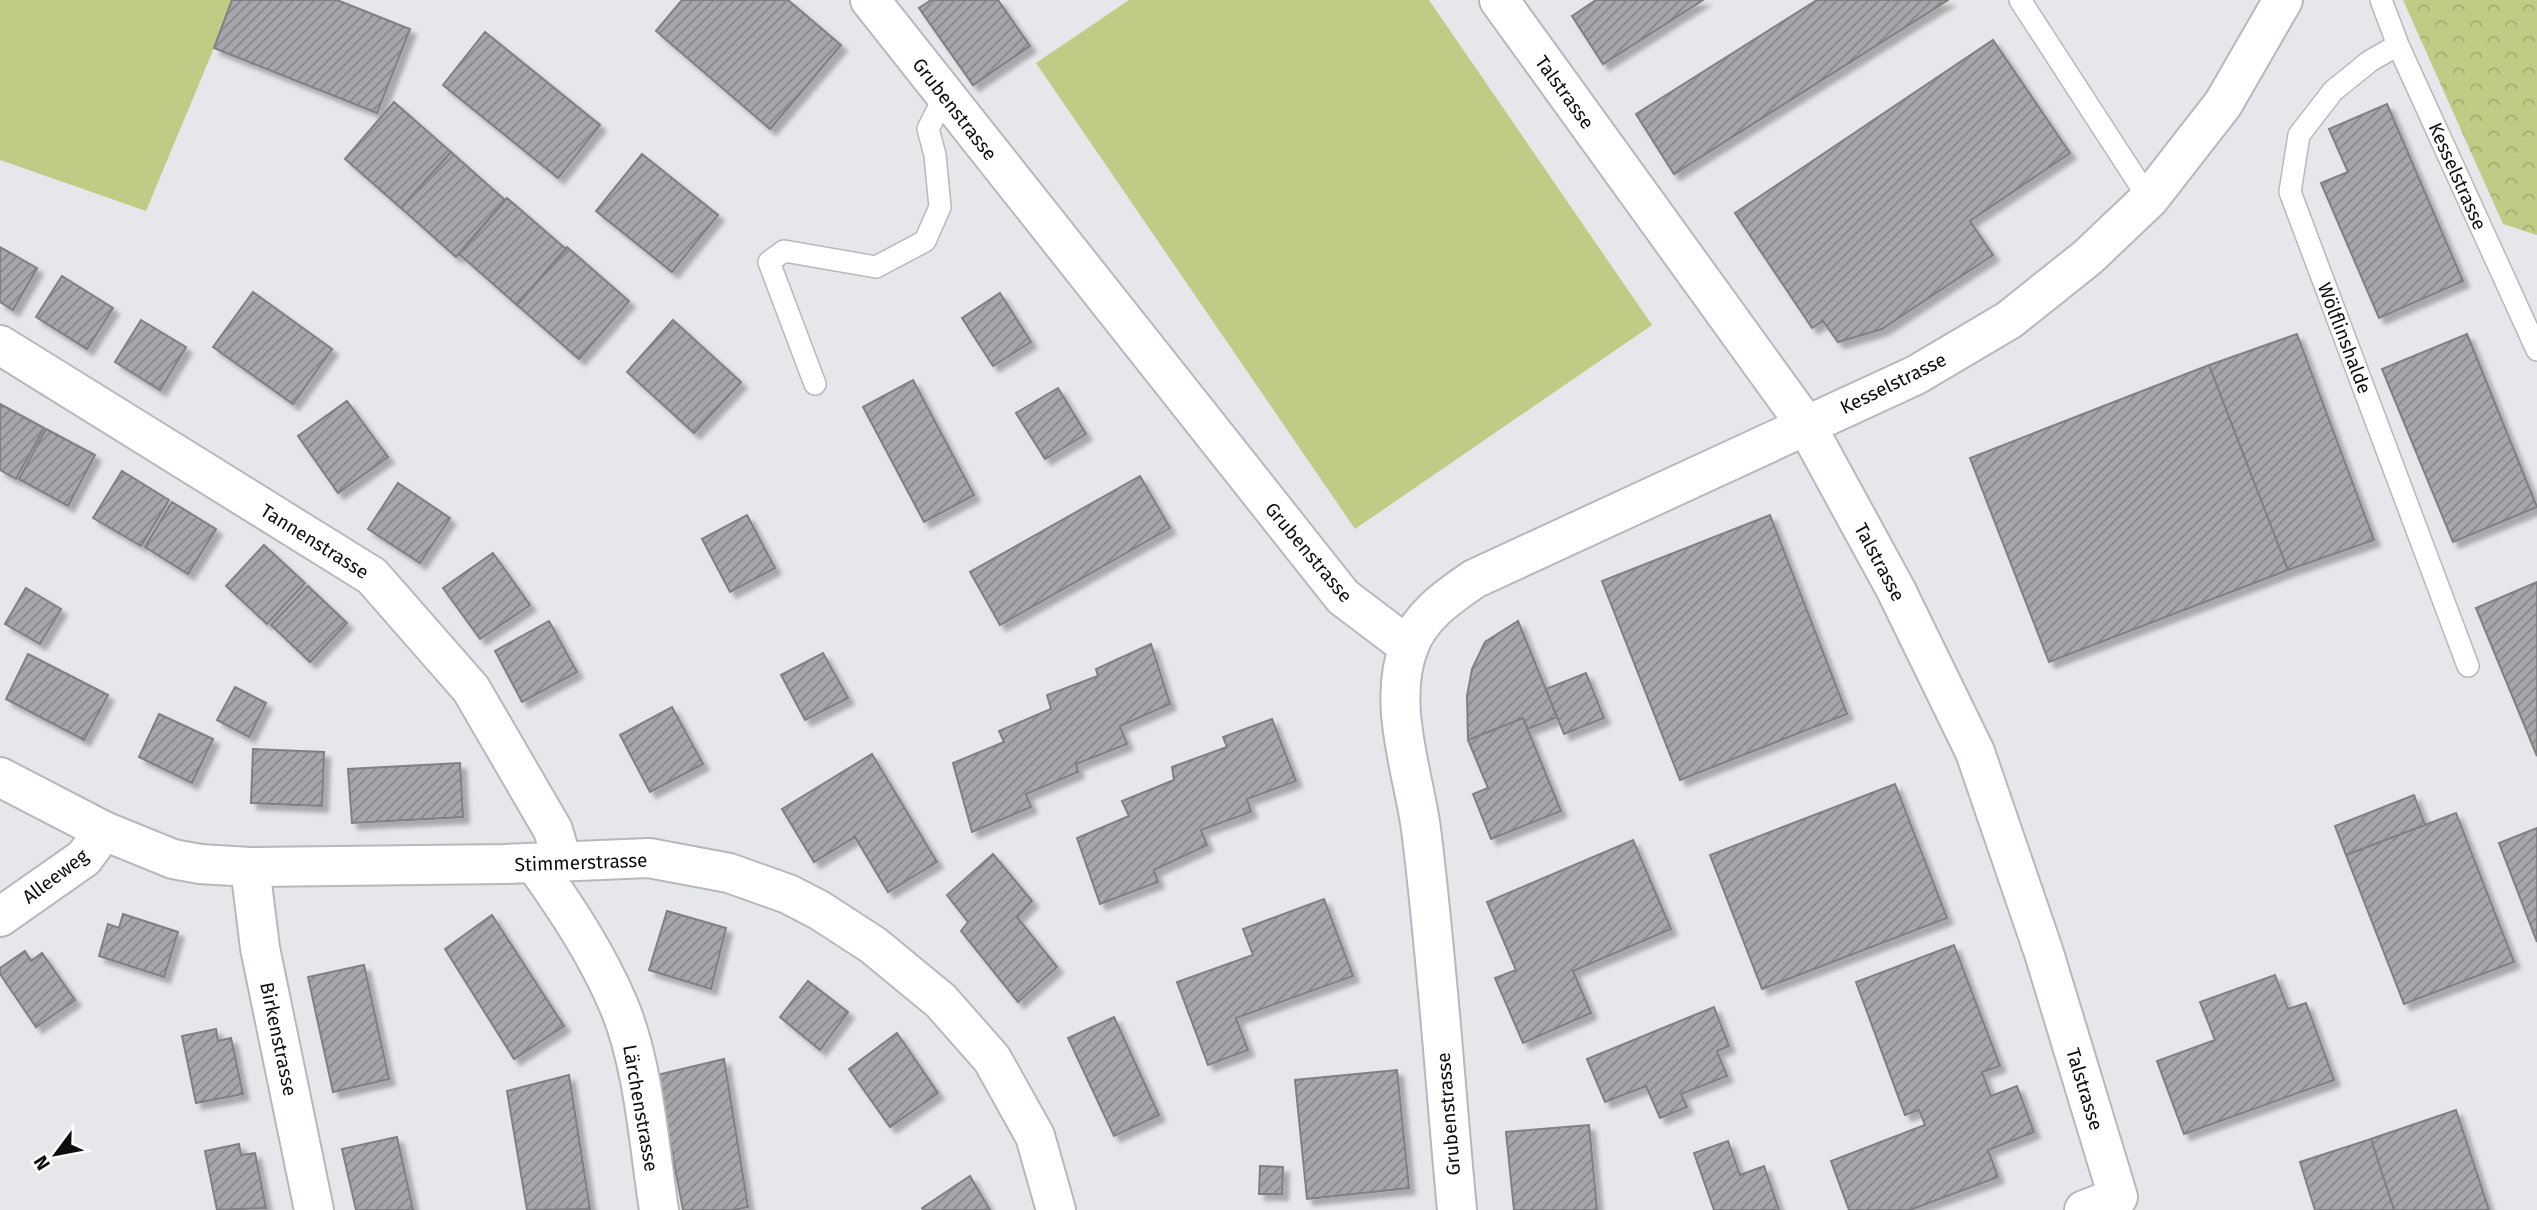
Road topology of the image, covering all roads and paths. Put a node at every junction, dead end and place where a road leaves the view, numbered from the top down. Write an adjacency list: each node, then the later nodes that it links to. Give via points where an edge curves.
1 (1499, 0): 12 (street, Talstrasse)
2 (2020, 0): 8 (lane)
3 (2283, 0): 8 (street, Kesselstrasse, via 2223,104)
4 (2381, 0): 6 (lane, Kesselstrasse)
5 (885, 5): 7 (street, Grubenstrasse)
6 (2398, 45): 10 (lane, Kesselstrasse); 14 (lane, Wölflinshalde, via 2333,90 2299,135 2290,192)
7 (944, 97): 11 (lane, via 928,129 940,207 925,241 876,267 784,251 769,262); 13 (street, Grubenstrasse, via 1343,597)
8 (2149, 200): 12 (street, Kesselstrasse, via 2088,257 2008,320 1916,375)
9 (0, 345): 17 (street, Tannenstrasse, via 372,576 471,689 553,830)
10 (2537, 350)
11 (816, 384)
12 (1805, 425): 13 (street, Kesselstrasse, via 1474,579 1420,625); 20 (street, Talstrasse, via 1896,590 1975,752 2043,953)
13 (1409, 647): 24 (street, Grubenstrasse, via 1400,705 1421,829)
14 (2468, 666)
15 (0, 777): 16 (street, Stimmerstrasse)
16 (104, 831): 18 (street, Stimmerstrasse, via 173,859); 19 (street, Alleeweg, via 84,859)
17 (548, 862): 18 (street, Stimmerstrasse); 22 (street, Lärchenstrasse, via 620,1007 637,1066); 23 (street, Stimmerstrasse, via 649,858 729,873 820,910 873,945 941,1001 992,1059 1035,1136)
18 (250, 867): 21 (street, Birkenstrasse, via 260,948)
19 (0, 917)
20 (2109, 1205)
21 (314, 1210)
22 (659, 1210)
23 (1056, 1210)
24 (1457, 1210)

